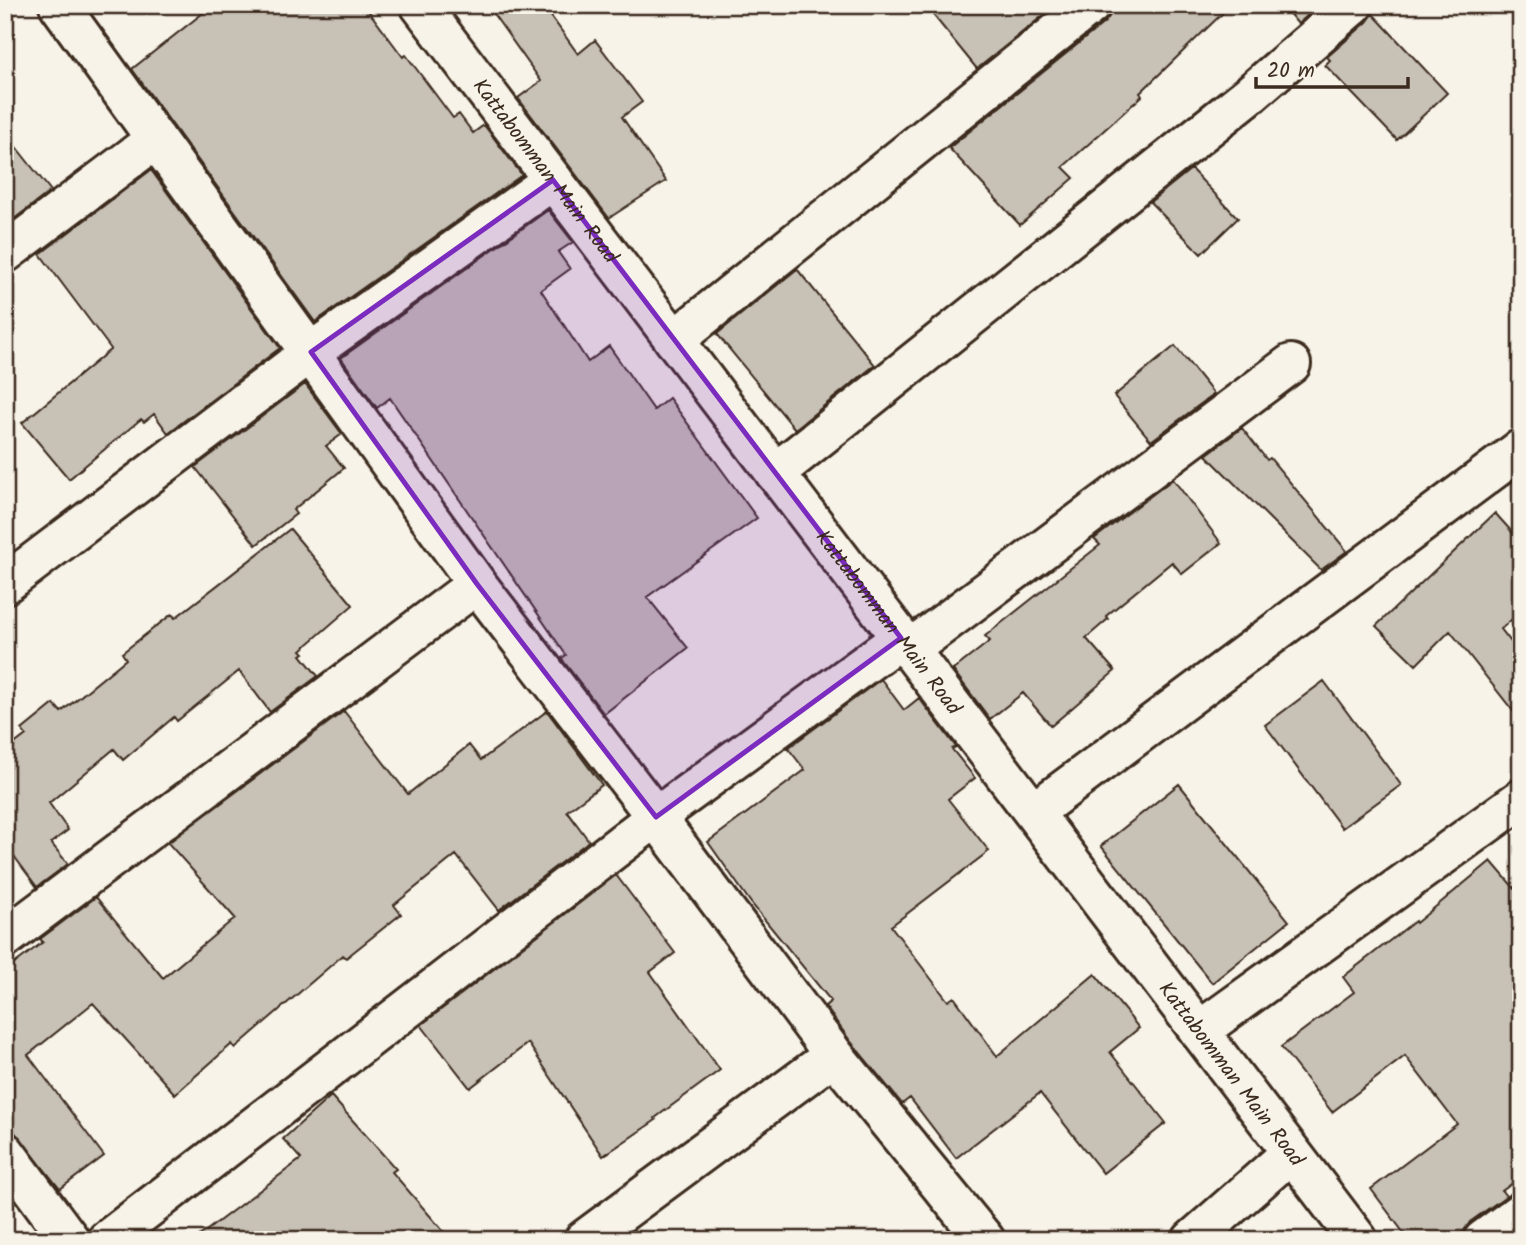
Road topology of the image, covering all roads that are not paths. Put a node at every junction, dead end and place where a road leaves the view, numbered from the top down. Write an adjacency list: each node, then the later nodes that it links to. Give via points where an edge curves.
1 (59, 5): 5 (street)
2 (420, 5): 6 (street, Kattabomman Main Road)
3 (1091, 5): 8 (street)
4 (1353, 5): 12 (street, via 1249,95)
5 (156, 139): 7 (street); 9 (street)
6 (553, 180): 8 (street, Kattabomman Main Road); 9 (street)
7 (5, 253)
8 (674, 340): 12 (street, Kattabomman Main Road)
9 (311, 352): 13 (street); 14 (street)
10 (1291, 364): 15 (street)
11 (1521, 449): 17 (street)
12 (775, 473): 15 (street, Kattabomman Main Road)
13 (5, 584)
14 (477, 584): 18 (street); 19 (street)
15 (905, 644): 17 (street, Kattabomman Main Road); 18 (street)
16 (1521, 799): 20 (street)
17 (1034, 812): 20 (street, Kattabomman Main Road)
18 (656, 817): 21 (street); 26 (street)
19 (5, 938)
20 (1199, 1031): 23 (street, Kattabomman Main Road)
21 (834, 1055): 27 (street); 28 (street)
22 (5, 1152): 25 (street)
23 (1292, 1153): 29 (street); 30 (street, Kattabomman Main Road)
24 (1521, 1212): 31 (street)
25 (70, 1240)
26 (107, 1240)
27 (584, 1240)
28 (985, 1240)
29 (1192, 1240)
30 (1358, 1240)
31 (1483, 1240)

